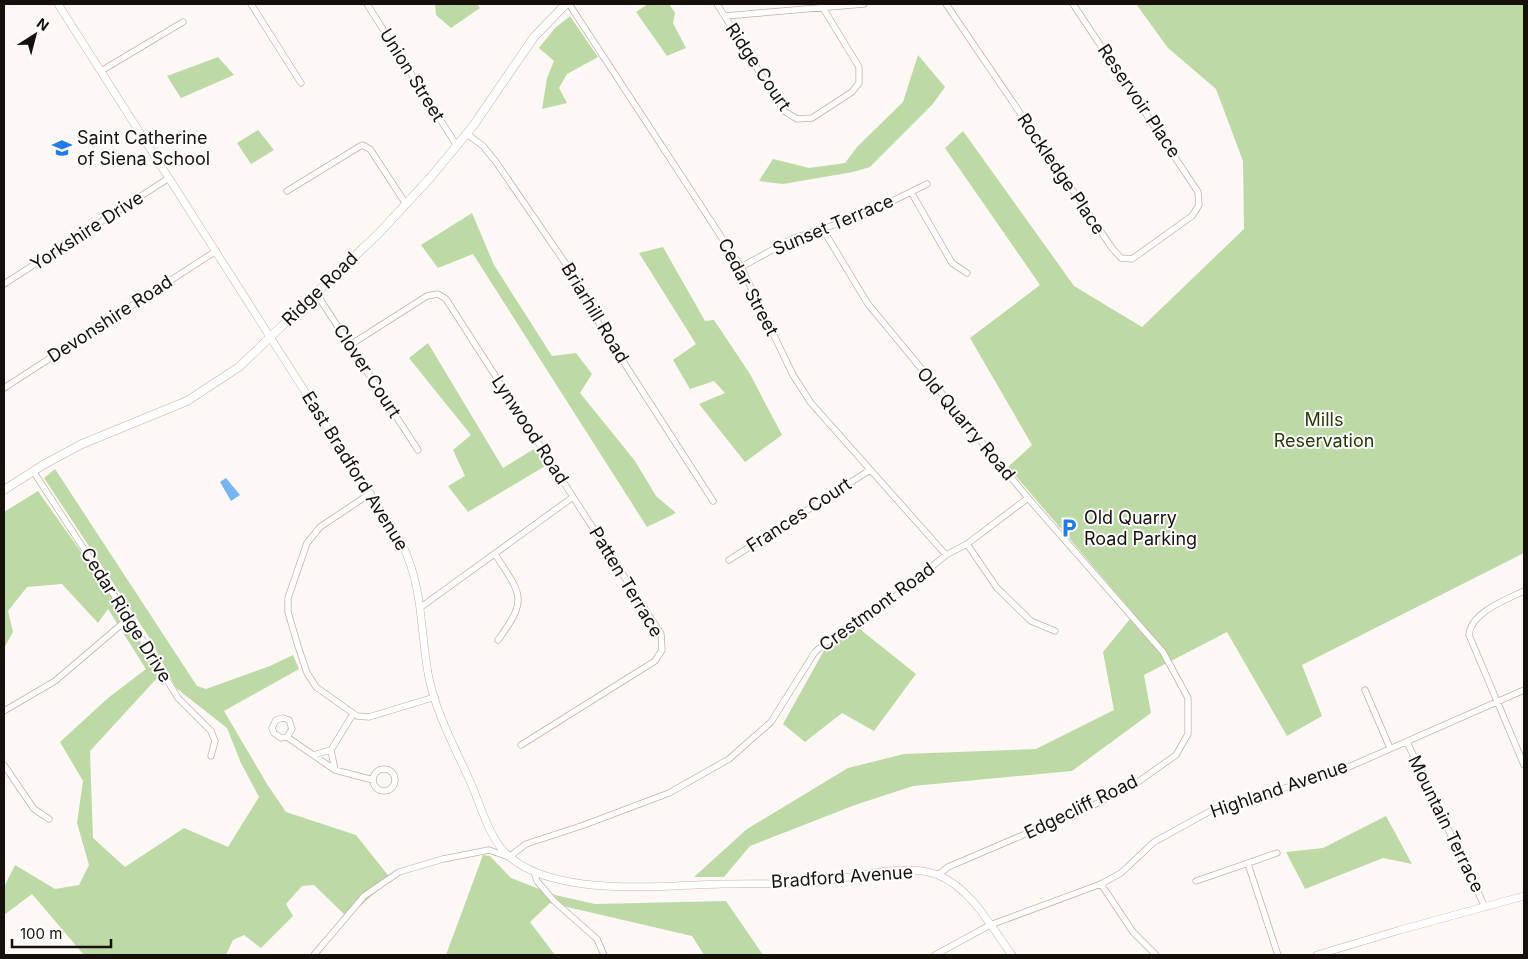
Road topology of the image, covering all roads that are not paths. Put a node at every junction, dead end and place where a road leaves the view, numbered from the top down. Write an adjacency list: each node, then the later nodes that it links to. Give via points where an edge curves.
1 (58, 4): 12 (street, East Bradford Avenue)
2 (251, 4): 13 (street)
3 (367, 4): 15 (street, Union Street)
4 (567, 4): 14 (main road, Ridge Road, via 534,37); 24 (street, Cedar Street)
5 (717, 4): 10 (street, Ridge Court)
6 (864, 4): 9 (street)
7 (946, 4): 20 (street, Rockledge Place, via 1093,222 1121,258 1138,257 1192,216)
8 (1072, 4): 20 (street, Reservoir Place, via 1196,187)
9 (823, 8): 10 (street); 10 (street, Ridge Court, via 859,67 860,79 852,92 812,118 805,119 794,118 784,111)
10 (725, 16)
11 (183, 22): 12 (street)
12 (101, 72): 16 (street, East Bradford Avenue)
13 (301, 83)
14 (467, 134): 15 (main road, Ridge Road); 38 (street, Briarhill Road, via 496,162 568,267 601,327)
15 (457, 146): 21 (main road, Ridge Road)
16 (170, 178): 23 (street, East Bradford Avenue); 26 (street, Yorkshire Drive)
17 (926, 184): 19 (street, Sunset Terrace)
18 (287, 191): 21 (street, via 357,146 364,145 370,149)
19 (911, 192): 22 (street, Sunset Terrace, via 862,216); 25 (street, via 952,263)
20 (1200, 201)
21 (406, 204): 27 (main road, Ridge Road)
22 (822, 228): 24 (street, Sunset Terrace, via 794,238); 37 (street, Old Quarry Road, via 868,304)
23 (216, 251): 28 (street, East Bradford Avenue); 30 (street, Devonshire Road)
24 (740, 267): 33 (street, Cedar Street, via 804,394)
25 (967, 273)
26 (4, 284)
27 (316, 293): 28 (main road, Ridge Road); 29 (street, Clover Court)
28 (271, 336): 32 (main road, Ridge Road, via 239,366 202,393 82,444); 35 (street, East Bradford Avenue)
29 (350, 345): 31 (street, Clover Court); 36 (street, Lynwood Road, via 427,296 444,297)
30 (4, 388)
31 (418, 450)
32 (33, 470): 34 (main road, Ridge Road); 46 (street, Cedar Ridge Drive)
33 (870, 470): 41 (street, Cedar Street); 42 (street, Frances Court)
34 (4, 490)
35 (371, 494): 44 (street, East Bradford Avenue, via 407,554); 54 (street, via 311,536 288,598 289,617 312,682)
36 (573, 497): 40 (street, Lynwood Road); 57 (street, Patten Terrace, via 661,634 662,646 655,662)
37 (1028, 498): 39 (street, Crestmont Road); 45 (street, Old Quarry Road)
38 (713, 501)
39 (967, 544): 41 (street, Crestmont Road); 47 (street, via 997,588 1031,620)
40 (495, 554): 44 (street, Lynwood Road); 48 (street, via 515,586 519,600 515,618)
41 (946, 555): 68 (street, Crestmont Road, via 881,608 836,634 815,652 771,722 729,759 669,794 526,844)
42 (729, 560)
43 (1524, 591): 52 (street, via 1477,618 1469,630)
44 (422, 607): 51 (street, East Bradford Avenue, via 423,644)
45 (1126, 608): 71 (street, Edgecliff Road, via 1163,652 1188,698 1188,734 1176,754 1138,782 1098,803 948,867)
46 (129, 618): 53 (street, via 55,681); 61 (street, Cedar Ridge Drive, via 178,698 211,730 215,741)
47 (1055, 631)
48 (498, 640)
49 (1364, 690): 58 (street)
50 (1524, 690): 52 (street, Highland Avenue)
51 (435, 697): 54 (street, via 369,717); 68 (street, East Bradford Avenue, via 494,838)
52 (1498, 702): 56 (street, Highland Avenue); 63 (street)
53 (4, 711)
54 (353, 714): 59 (street)
55 (287, 736): 60 (street)
56 (1407, 742): 58 (street, Highland Avenue); 76 (street, Mountain Terrace)
57 (520, 745)
58 (1390, 748): 73 (street, Highland Avenue, via 1335,773 1214,808 1154,842 1121,873)
59 (331, 750): 60 (street); 64 (street)
60 (313, 755): 64 (street)
61 (211, 756)
62 (4, 765): 66 (street, via 34,809)
63 (1524, 765)
64 (334, 770): 65 (street)
65 (373, 780)
66 (49, 819)
67 (1277, 853): 69 (street)
68 (509, 857): 70 (street, East Bradford Avenue); 78 (street, via 489,850 443,858 399,872 364,896)
69 (1248, 864): 72 (street); 83 (street)
70 (534, 872): 74 (street, East Bradford Avenue, via 601,887); 79 (street, via 537,881 554,901 597,939)
71 (938, 875): 74 (street, Bradford Avenue, via 901,871 817,882); 77 (street, Bradford Avenue, via 965,894)
72 (1196, 881)
73 (1101, 884): 77 (street, Highland Avenue); 82 (street, via 1133,932)
74 (664, 885)
75 (1524, 896): 76 (street)
76 (1485, 907): 84 (street)
77 (990, 925): 80 (street, Highland Avenue); 81 (street, Bradford Avenue)
78 (314, 955)
79 (604, 955)
80 (935, 955)
81 (1012, 955)
82 (1156, 955)
83 (1278, 955)
84 (1317, 955)

